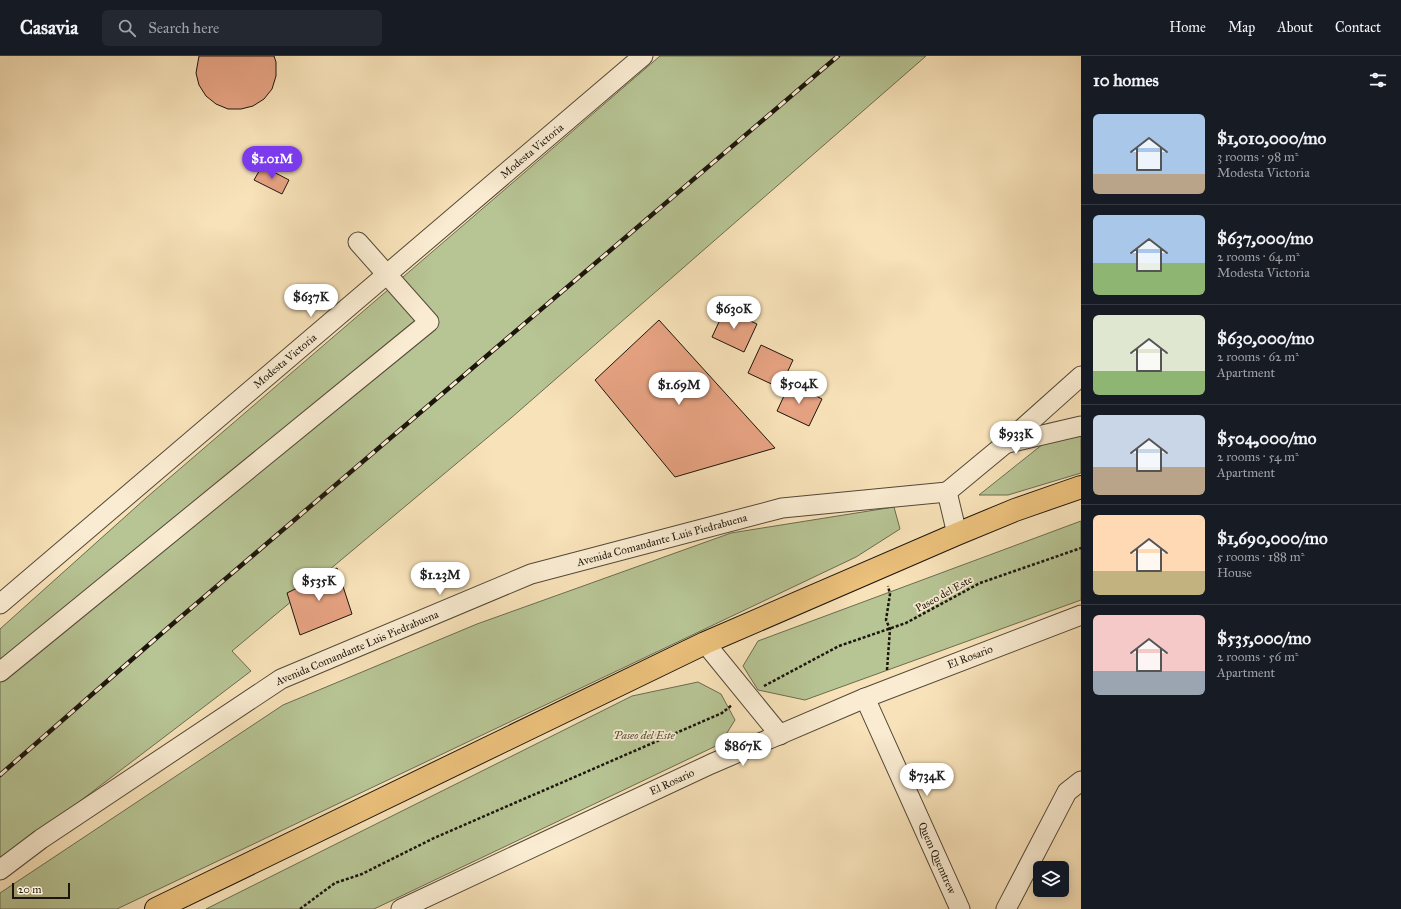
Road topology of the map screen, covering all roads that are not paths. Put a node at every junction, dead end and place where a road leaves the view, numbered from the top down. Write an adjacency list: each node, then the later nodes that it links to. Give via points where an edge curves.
1 (643, 56): 3 (street, Modesta Victoria)
2 (358, 242): 3 (street)
3 (387, 274): 10 (street, Modesta Victoria); 13 (street, via 429,322)
4 (1081, 376): 6 (street)
5 (1081, 426): 6 (street)
6 (1005, 444): 8 (street)
7 (1081, 487): 9 (main road)
8 (947, 492): 9 (street); 17 (street, Avenida Comandante Luis Piedrabuena, via 782,508 531,574 281,679 47,834)
9 (957, 534): 12 (main road)
10 (0, 604)
11 (1081, 615): 14 (street, El Rosario)
12 (704, 643): 15 (street); 18 (main road)
13 (0, 672)
14 (864, 698): 15 (street, El Rosario); 20 (street, Quem Quemtrew)
15 (780, 735): 19 (street, El Rosario, via 711,764)
16 (1081, 781): 21 (street, via 1067,792)
17 (0, 870)
18 (156, 909)
19 (401, 909)
20 (960, 909)
21 (1006, 909)

